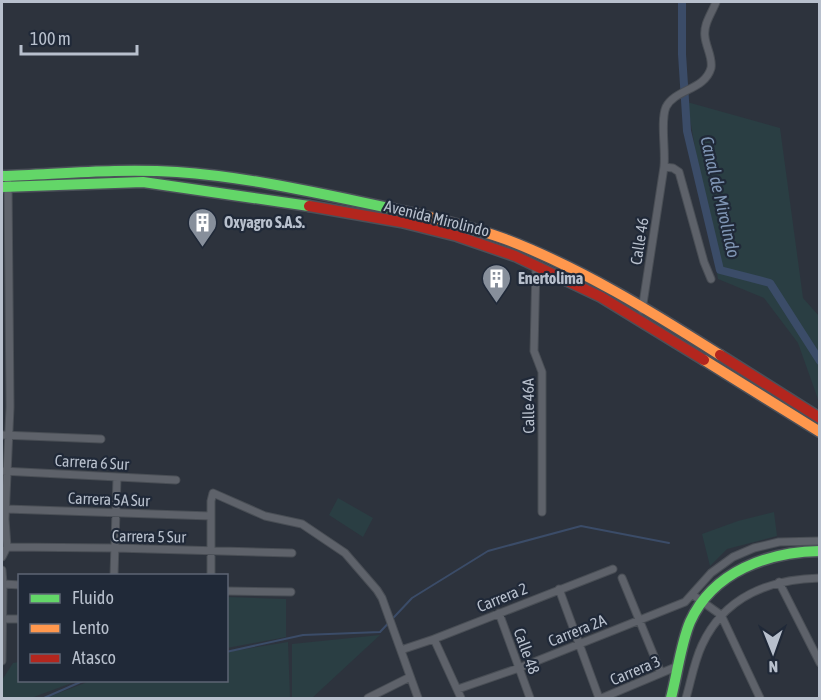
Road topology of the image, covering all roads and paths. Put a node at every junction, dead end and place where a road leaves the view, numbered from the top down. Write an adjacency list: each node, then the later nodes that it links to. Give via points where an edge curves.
1 (716, 2): 2 (street, Calle 46, via 706,23 705,36 711,68 705,78 667,104)
2 (664, 167): 5 (street, via 679,171); 6 (street, Calle 46)
3 (5, 181): 4 (main road, Avenida Mirolindo, via 173,184 418,226 474,241); 6 (main road, Avenida Mirolindo, via 151,171 178,173 280,187 418,214 459,223 526,248 578,272); 9 (street, via 10,367)
4 (536, 265): 6 (main road, Avenida Mirolindo); 15 (street, Calle 46A, via 534,351 542,372)
5 (711, 279)
6 (640, 313): 7 (main road, Avenida Mirolindo, via 685,335); 8 (main road, Avenida Mirolindo)
7 (819, 418)
8 (819, 432)
9 (5, 436): 10 (street); 11 (street)
10 (100, 440)
11 (4, 476): 12 (street, Carrera 6 Sur); 14 (street)
12 (117, 477): 13 (street, Carrera 6 Sur); 16 (street)
13 (176, 480)
14 (6, 509): 16 (street, Carrera 5A Sur); 18 (street)
15 (542, 512)
16 (116, 513): 17 (street, Carrera 5A Sur); 21 (street)
17 (211, 516): 22 (street); 47 (street, via 213,493 265,516 302,524 345,553 382,598)
18 (3, 519): 20 (street)
19 (819, 541): 39 (street, via 779,542 733,557 711,573)
20 (7, 548): 21 (street, Carrera 5 Sur); 25 (street)
21 (115, 548): 22 (street, Carrera 5 Sur); 28 (street)
22 (211, 551): 24 (street, Carrera 5 Sur); 29 (street)
23 (819, 551): 39 (main road, via 766,556 731,574)
24 (292, 553)
25 (2, 557)
26 (613, 569): 35 (street, Carrera 2)
27 (2, 570): 33 (street)
28 (114, 574)
29 (211, 574)
30 (622, 578): 43 (street)
31 (819, 578): 32 (street)
32 (779, 582): 41 (street, via 753,592); 49 (street)
33 (3, 584): 34 (street); 38 (street)
34 (18, 585)
35 (559, 589): 40 (street, Carrera 2); 46 (street)
36 (228, 591): 37 (street)
37 (291, 592)
38 (2, 597): 42 (street)
39 (698, 598): 41 (street); 43 (street, Carrera 2A); 50 (main road)
40 (499, 613): 45 (street, Carrera 2); 51 (street, Calle 48)
41 (721, 615): 61 (street, via 702,645); 62 (street)
42 (3, 619): 44 (street)
43 (639, 621): 46 (street, Carrera 2A); 52 (street)
44 (2, 634): 48 (street)
45 (434, 639): 47 (street, Carrera 2); 54 (street)
46 (579, 644): 51 (street, Carrera 2A); 59 (street)
47 (401, 650): 53 (street)
48 (2, 661)
49 (819, 663)
50 (678, 666): 52 (street, Carrera 3); 60 (main road)
51 (519, 668): 54 (street, Carrera 2A); 58 (street, Calle 48)
52 (661, 673): 59 (street, Carrera 3)
53 (410, 677): 55 (street); 56 (street)
54 (458, 689): 57 (street)
55 (368, 699)
56 (418, 699)
57 (461, 699)
58 (530, 699)
59 (600, 699)
60 (671, 699)
61 (686, 699)
62 (760, 699)

